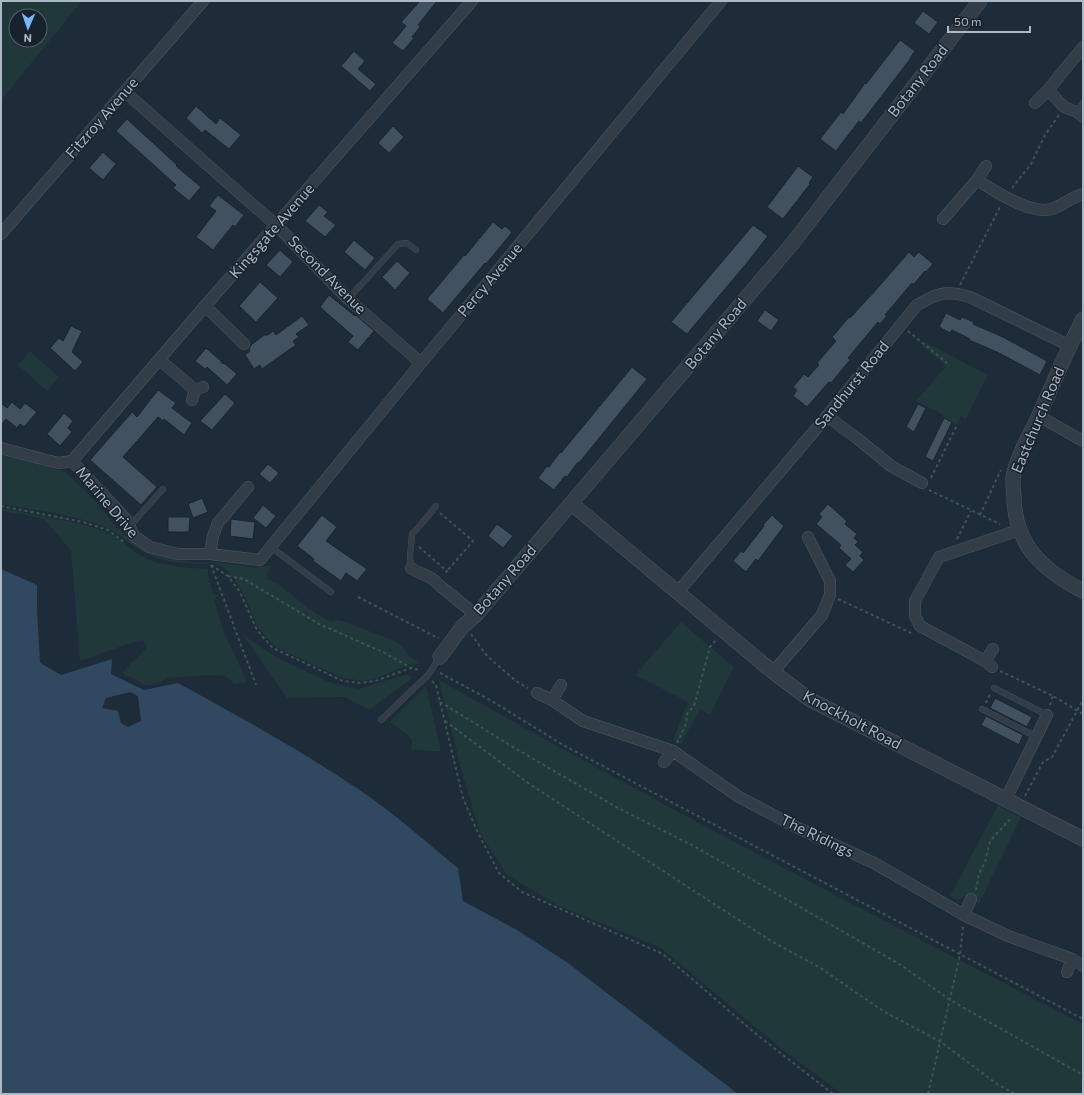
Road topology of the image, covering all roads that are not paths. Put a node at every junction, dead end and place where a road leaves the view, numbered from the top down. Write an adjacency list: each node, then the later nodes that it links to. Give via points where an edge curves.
1 (203, 1): 7 (street, Fitzroy Avenue)
2 (472, 1): 14 (street, Kingsgate Avenue)
3 (721, 1): 23 (street, Percy Avenue)
4 (980, 1): 33 (street, Botany Road, via 792,244)
5 (1083, 47): 6 (street)
6 (1048, 90): 8 (street); 9 (street, via 1064,107)
7 (125, 92): 14 (street, Second Avenue); 15 (street, Fitzroy Avenue)
8 (1035, 104)
9 (1081, 111)
10 (986, 166): 11 (street)
11 (977, 180): 12 (street, via 1004,197 1040,210 1053,208); 13 (street)
12 (1083, 194)
13 (943, 219)
14 (276, 225): 17 (street, Second Avenue); 18 (street, Kingsgate Avenue)
15 (1, 234)
16 (416, 250): 17 (lane, via 407,243 398,244)
17 (348, 299): 23 (street, Second Avenue)
18 (205, 306): 20 (street); 22 (street, Kingsgate Avenue)
19 (1083, 319): 21 (street, Eastchurch Road)
20 (244, 344)
21 (1070, 346): 25 (street, Sandhurst Road, via 970,297 956,293 936,294 917,305); 26 (street, Eastchurch Road)
22 (160, 360): 24 (street); 29 (street, Kingsgate Avenue)
23 (421, 363): 38 (street, Percy Avenue)
24 (196, 392)
25 (827, 416): 30 (street, via 891,466); 44 (street, Sandhurst Road)
26 (1039, 416): 27 (street); 36 (street, Eastchurch Road, via 1021,452 1013,478 1014,511)
27 (1083, 441)
28 (1, 448): 29 (street, Marine Drive, via 60,463)
29 (72, 461): 35 (street, Marine Drive, via 126,519)
30 (925, 485)
31 (248, 487): 39 (street, via 218,523)
32 (163, 489): 35 (lane)
33 (572, 504): 44 (street, Knockholt Road); 45 (street, Botany Road)
34 (436, 506): 41 (lane, via 412,534)
35 (129, 527): 39 (street, Marine Drive, via 134,536 150,547 178,554)
36 (1019, 530): 42 (street, Eastchurch Road, via 1027,547 1041,562 1055,575); 46 (street, via 939,557 915,601 915,616 920,626 989,664)
37 (808, 537): 48 (street, via 830,580 830,595 822,615)
38 (271, 547): 40 (street, Percy Avenue); 43 (lane)
39 (210, 554): 40 (street, Marine Drive)
40 (260, 560)
41 (411, 568): 45 (street, via 435,580)
42 (1083, 591)
43 (331, 592)
44 (678, 592): 48 (street, Knockholt Road)
45 (476, 615): 47 (street, Botany Road, via 463,626)
46 (993, 649)
47 (440, 657): 55 (lane, via 428,675)
48 (772, 672): 59 (street, Knockholt Road, via 808,699)
49 (561, 685): 52 (street)
50 (994, 688): 54 (lane)
51 (537, 693): 52 (street, The Ridings)
52 (552, 700): 57 (street, The Ridings, via 583,720)
53 (982, 709): 56 (lane)
54 (1046, 715): 56 (street)
55 (382, 720)
56 (1036, 736): 59 (street)
57 (673, 751): 58 (street); 62 (street, The Ridings, via 739,798 874,863)
58 (664, 762)
59 (1006, 799): 60 (street, Knockholt Road)
60 (1083, 839)
61 (971, 899): 62 (street)
62 (964, 915): 63 (street, The Ridings, via 1008,936)
63 (1072, 959): 64 (street, The Ridings); 65 (street)
64 (1083, 966)
65 (1067, 972)

